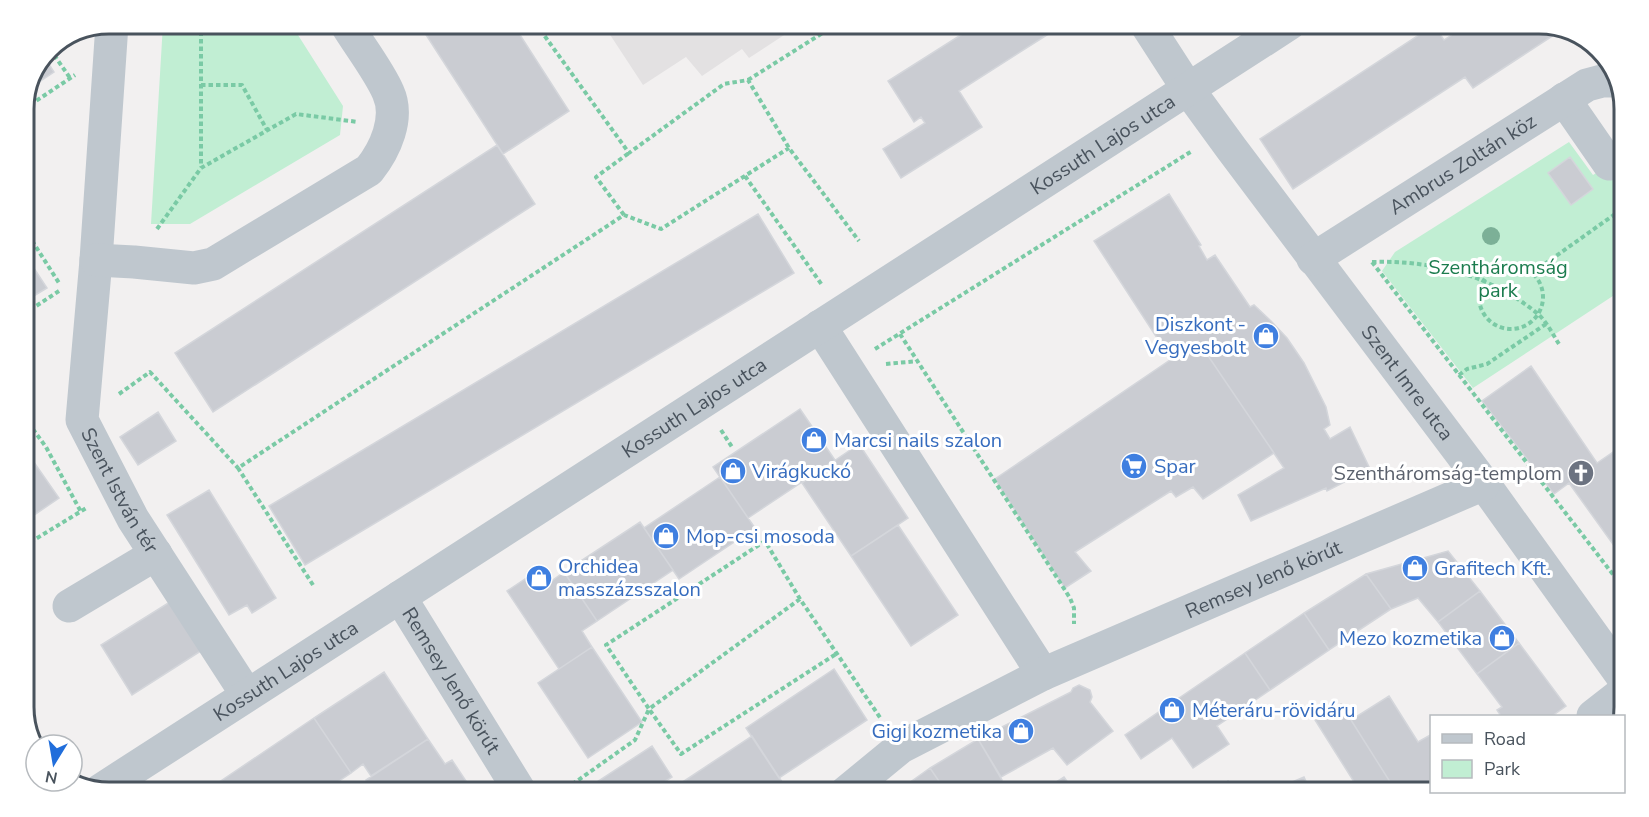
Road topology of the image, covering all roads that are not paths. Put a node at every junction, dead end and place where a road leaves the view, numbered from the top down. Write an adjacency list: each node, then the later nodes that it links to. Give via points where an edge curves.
1 (352, 35): 10 (street, via 389,93 392,114 382,153 369,170 213,264 194,268)
2 (1153, 35): 6 (street, Szent Imre utca)
3 (1272, 35): 6 (street, Kossuth Lajos utca)
4 (110, 39): 10 (street, Szent István tér)
5 (1609, 81): 7 (street, Ambrus Zoltán köz, via 1587,85)
6 (1188, 89): 9 (street, Szent Imre utca); 11 (street, Kossuth Lajos utca)
7 (1564, 99): 8 (street); 9 (street, Ambrus Zoltán köz)
8 (1609, 164)
9 (1313, 259): 12 (street, Szent Imre utca)
10 (96, 260): 13 (street, Szent István tér, via 82,420)
11 (831, 319): 14 (street, Kossuth Lajos utca); 17 (street)
12 (1484, 484): 16 (street, Szent Imre utca); 17 (street, Remsey Jenő körút)
13 (156, 555): 15 (street); 18 (street, Szent István tér)
14 (400, 597): 18 (street, Kossuth Lajos utca); 22 (street, Remsey Jenő körút)
15 (69, 606)
16 (1614, 665)
17 (1043, 674): 23 (street, Remsey Jenő körút, via 900,747)
18 (247, 695): 21 (street, Kossuth Lajos utca)
19 (1614, 700): 20 (street)
20 (1595, 715)
21 (111, 782)
22 (514, 782)
23 (858, 782)

